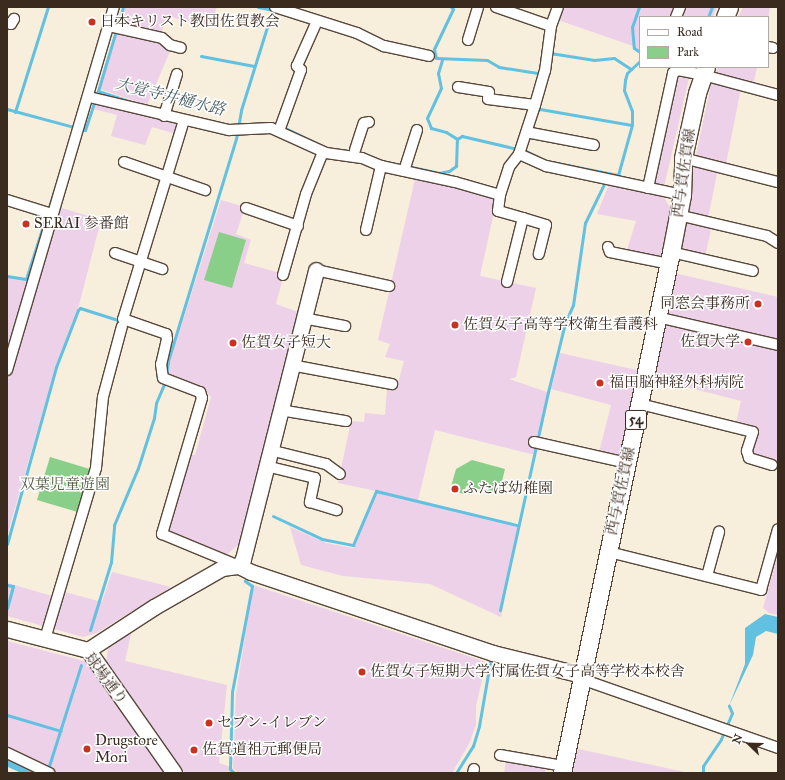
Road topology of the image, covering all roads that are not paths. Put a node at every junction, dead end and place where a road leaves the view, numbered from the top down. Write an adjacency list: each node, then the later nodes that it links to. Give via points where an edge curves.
1 (114, 7): 8 (street)
2 (275, 7): 6 (street)
3 (478, 7): 9 (street)
4 (496, 7): 7 (street)
5 (558, 7): 7 (street)
6 (317, 21): 11 (street, via 357,33 384,46); 21 (street, via 298,66 301,70)
7 (551, 26): 17 (street, via 548,53)
8 (114, 27): 10 (street, via 162,38 170,45); 16 (street)
9 (468, 40)
10 (181, 48)
11 (429, 56)
12 (704, 71): 15 (street); 28 (main road, 西与賀佐賀線 / 54); 34 (street, via 678,70 673,73)
13 (177, 74): 18 (street)
14 (458, 87): 17 (street, via 489,92 488,99)
15 (778, 95)
16 (93, 98): 18 (street); 40 (street)
17 (535, 105): 26 (street)
18 (166, 111): 19 (street)
19 (184, 120): 21 (street, via 238,131); 32 (street)
20 (369, 122): 25 (street, via 364,123)
21 (280, 128): 27 (street)
22 (416, 130): 31 (street)
23 (531, 133): 24 (street)
24 (594, 145)
25 (355, 150)
26 (520, 150): 34 (street, via 546,166); 36 (street, via 509,167)
27 (323, 152): 30 (street, via 362,158); 43 (street, via 306,194)
28 (683, 158): 33 (street); 37 (main road, 西与賀佐賀線 / 54)
29 (124, 162): 32 (street)
30 (381, 166): 31 (street); 44 (street)
31 (406, 167): 36 (street)
32 (166, 177): 35 (street); 50 (street)
33 (778, 182)
34 (648, 188): 37 (street)
35 (205, 190)
36 (500, 195): 42 (street, via 498,211)
37 (682, 195): 41 (main road, 西与賀佐賀線 / 54)
38 (7, 200): 40 (street)
39 (246, 208): 43 (street)
40 (49, 213): 63 (street)
41 (678, 215): 45 (street, via 767,236); 49 (main road, 西与賀佐賀線 / 54)
42 (523, 218): 48 (street, via 546,225); 55 (street)
43 (298, 226): 54 (street)
44 (366, 230)
45 (778, 243)
46 (608, 247): 49 (street, via 610,252)
47 (115, 253): 50 (street)
48 (539, 254)
49 (670, 258): 53 (street); 57 (main road, 西与賀佐賀線 / 54)
50 (141, 260): 51 (street); 78 (street, via 123,319 167,336 161,364 165,379 200,392 202,398 162,534)
51 (162, 269)
52 (316, 270): 56 (street); 58 (street)
53 (753, 272)
54 (283, 275)
55 (507, 282)
56 (389, 286)
57 (658, 317): 61 (street); 65 (main road, 西与賀佐賀線 / 54)
58 (303, 318): 60 (street); 62 (street)
59 (122, 326): 81 (street, via 103,397 96,468)
60 (346, 326)
61 (778, 345)
62 (291, 365): 64 (street); 66 (street)
63 (7, 370)
64 (392, 384)
65 (640, 404): 70 (main road, 西与賀佐賀線 / 54); 71 (street, via 753,432 747,451 749,458)
66 (280, 410): 67 (street); 69 (street)
67 (346, 421)
68 (537, 442): 70 (street)
69 (270, 450): 72 (street); 73 (street, via 326,464)
70 (627, 463): 77 (main road, 西与賀佐賀線 / 54)
71 (772, 465)
72 (266, 466): 74 (street, via 315,478 310,502); 78 (street, via 243,559)
73 (340, 474)
74 (337, 510)
75 (778, 529): 79 (street, via 761,590)
76 (719, 532): 79 (street)
77 (609, 552): 79 (street); 83 (main road, 西与賀佐賀線 / 54)
78 (239, 566): 82 (street, via 222,568 154,607); 83 (street, via 494,653)
79 (707, 576)
80 (7, 629): 81 (street, 球場通り)
81 (45, 639): 82 (street, 球場通り)
82 (88, 650): 89 (street, 球場通り)
83 (582, 675): 84 (street, via 587,681); 87 (main road, 西与賀佐賀線 / 54)
84 (778, 748)
85 (7, 753): 88 (street)
86 (500, 755): 87 (street)
87 (563, 770)
88 (49, 773)
89 (174, 773)

